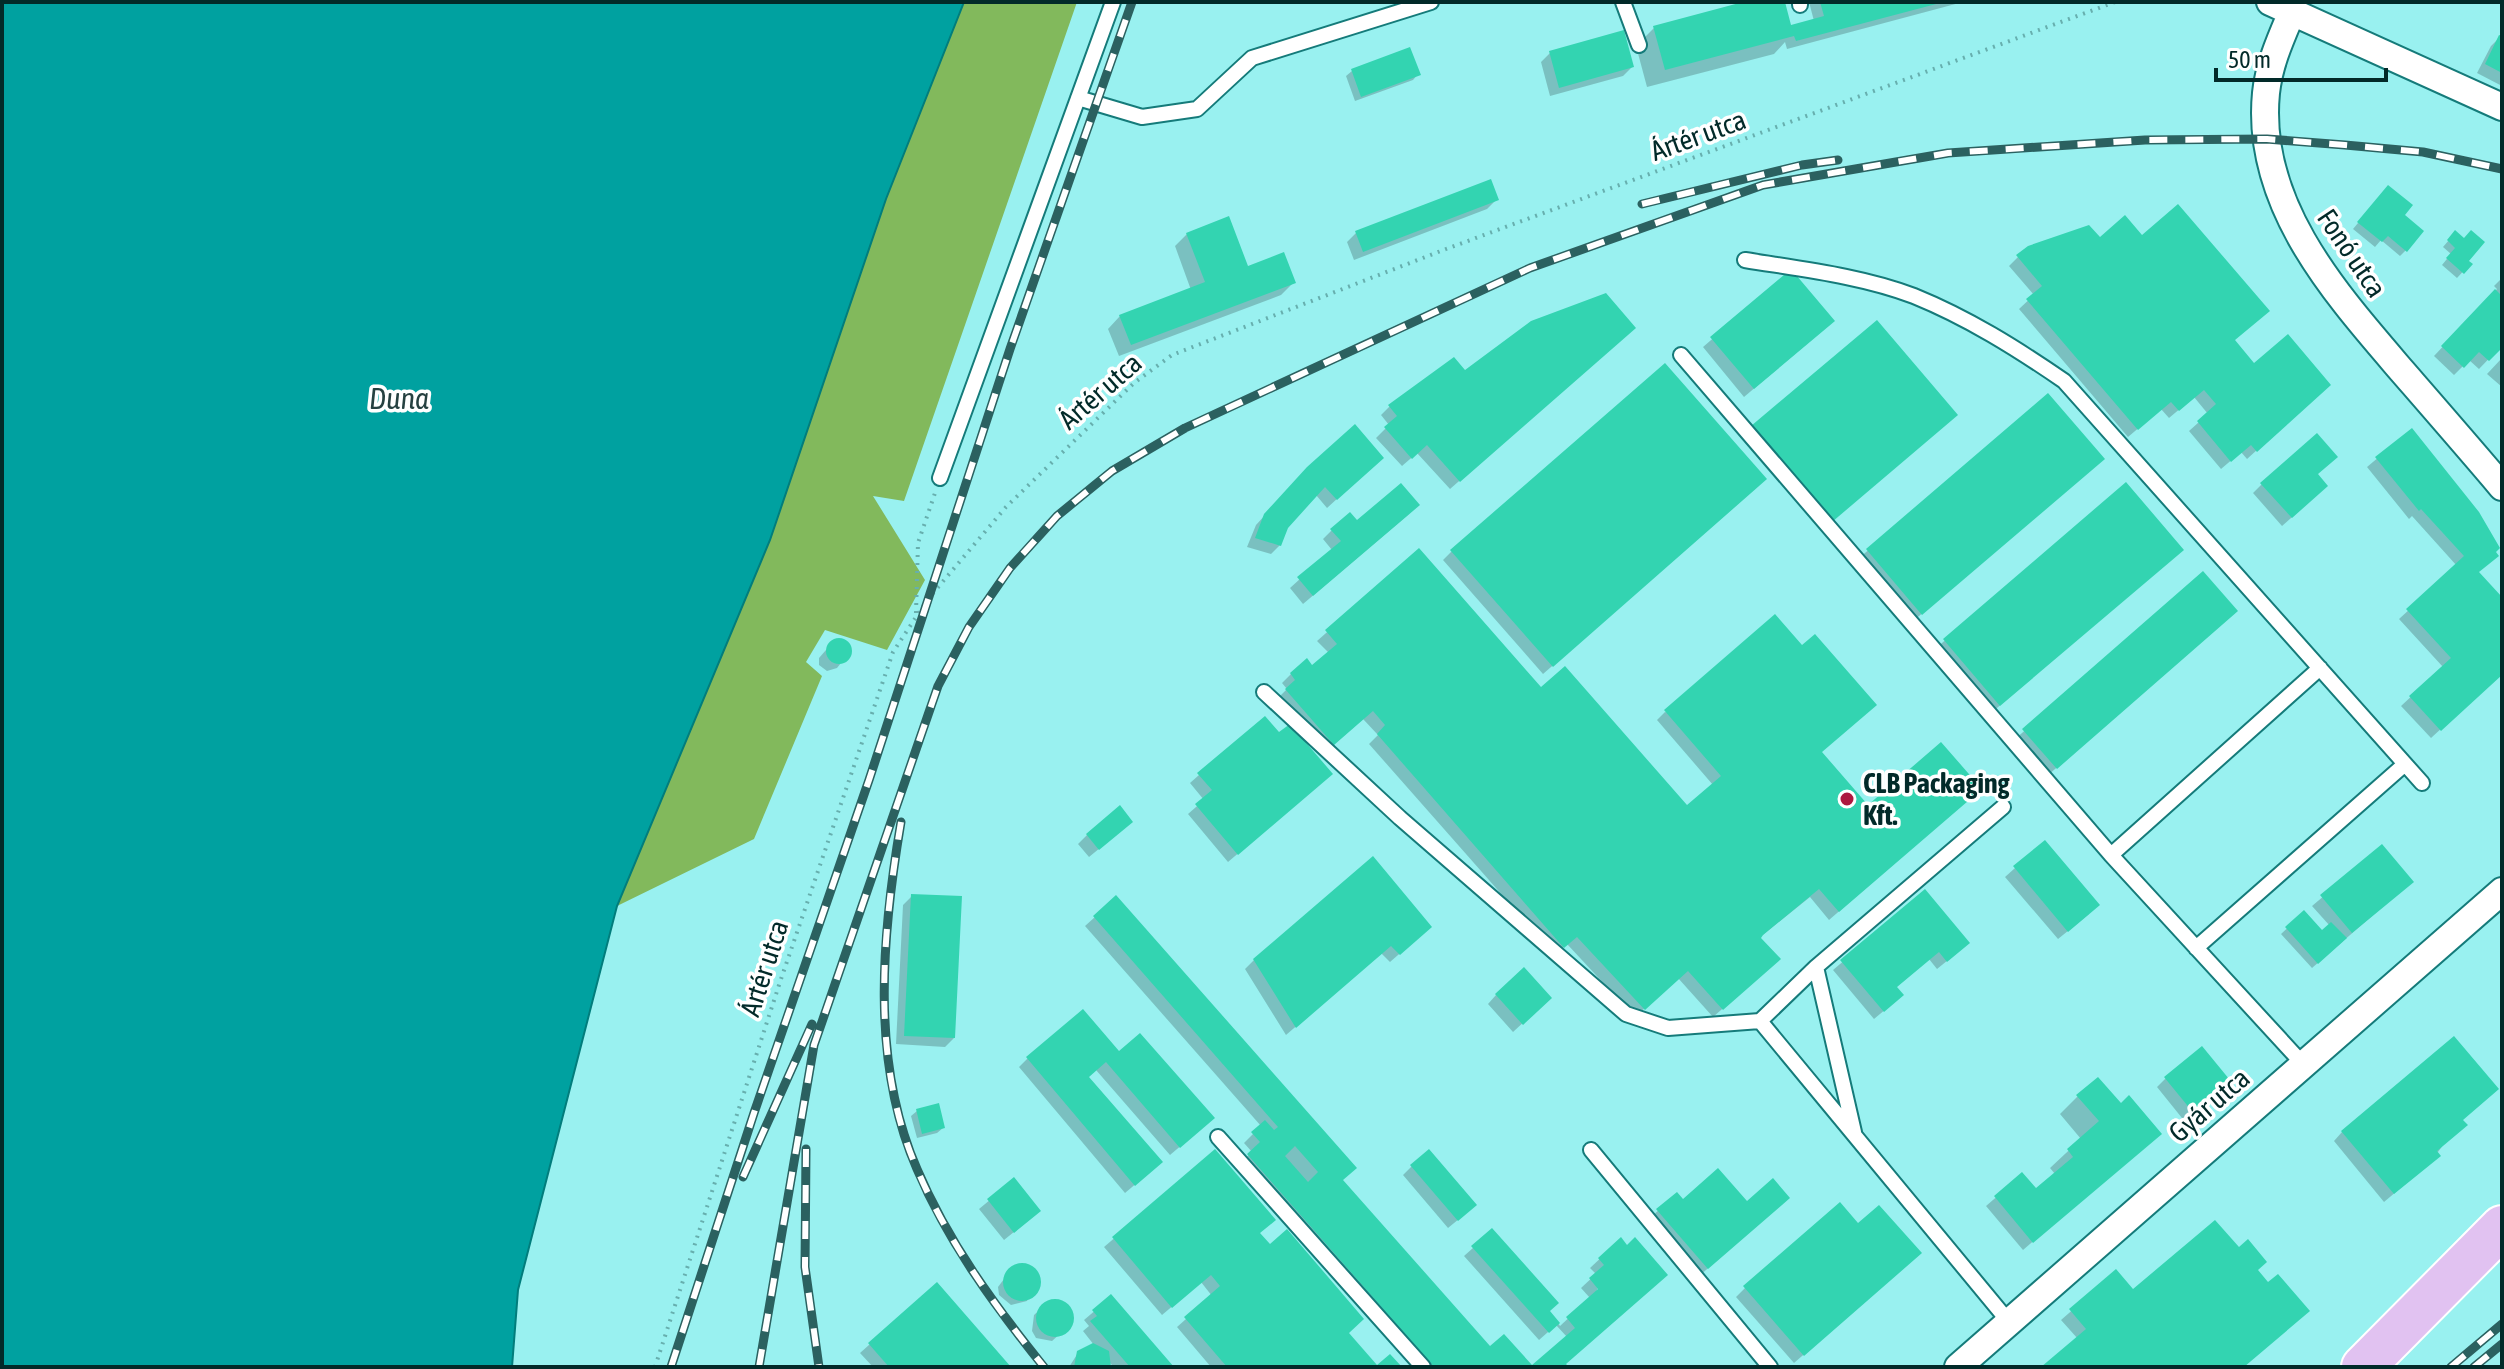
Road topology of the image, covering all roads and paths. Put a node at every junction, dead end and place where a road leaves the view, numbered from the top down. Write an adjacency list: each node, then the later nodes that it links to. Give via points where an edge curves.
1 (1113, 2): 7 (lane)
2 (1431, 2): 7 (lane, via 1252,58 1197,109 1142,117)
3 (1623, 2): 6 (lane)
4 (2115, 2): 13 (path, Ártér utca, via 1172,355 1134,383 1006,507)
5 (2286, 5): 8 (street); 12 (street, Fonó utca, via 2266,94 2270,158 2287,213 2336,292)
6 (1639, 45)
7 (1078, 98): 11 (lane)
8 (2502, 107)
9 (1745, 260): 14 (lane, via 1912,296 2000,337 2064,381)
10 (1681, 355): 19 (lane)
11 (940, 478): 13 (path, via 918,543)
12 (2502, 487)
13 (916, 615): 30 (path, Ártér utca, via 893,652)
14 (2320, 668): 16 (lane); 19 (lane)
15 (1264, 692): 23 (lane, via 1626,1014 1668,1028)
16 (2405, 764): 17 (lane); 21 (lane)
17 (2422, 783)
18 (2003, 807): 22 (lane)
19 (2111, 855): 21 (lane)
20 (2502, 891): 24 (street, Gyár utca)
21 (2196, 948): 24 (lane)
22 (1816, 967): 23 (lane); 26 (lane)
23 (1760, 1021): 26 (lane)
24 (2303, 1064): 29 (street, Gyár utca)
25 (1218, 1137): 31 (lane)
26 (1855, 1137): 29 (lane)
27 (1591, 1150): 32 (lane)
28 (2502, 1227): 34 (main road)
29 (2009, 1322): 33 (street, Gyár utca)
30 (655, 1367)
31 (1423, 1367)
32 (1770, 1367)
33 (1958, 1367)
34 (2363, 1367)

